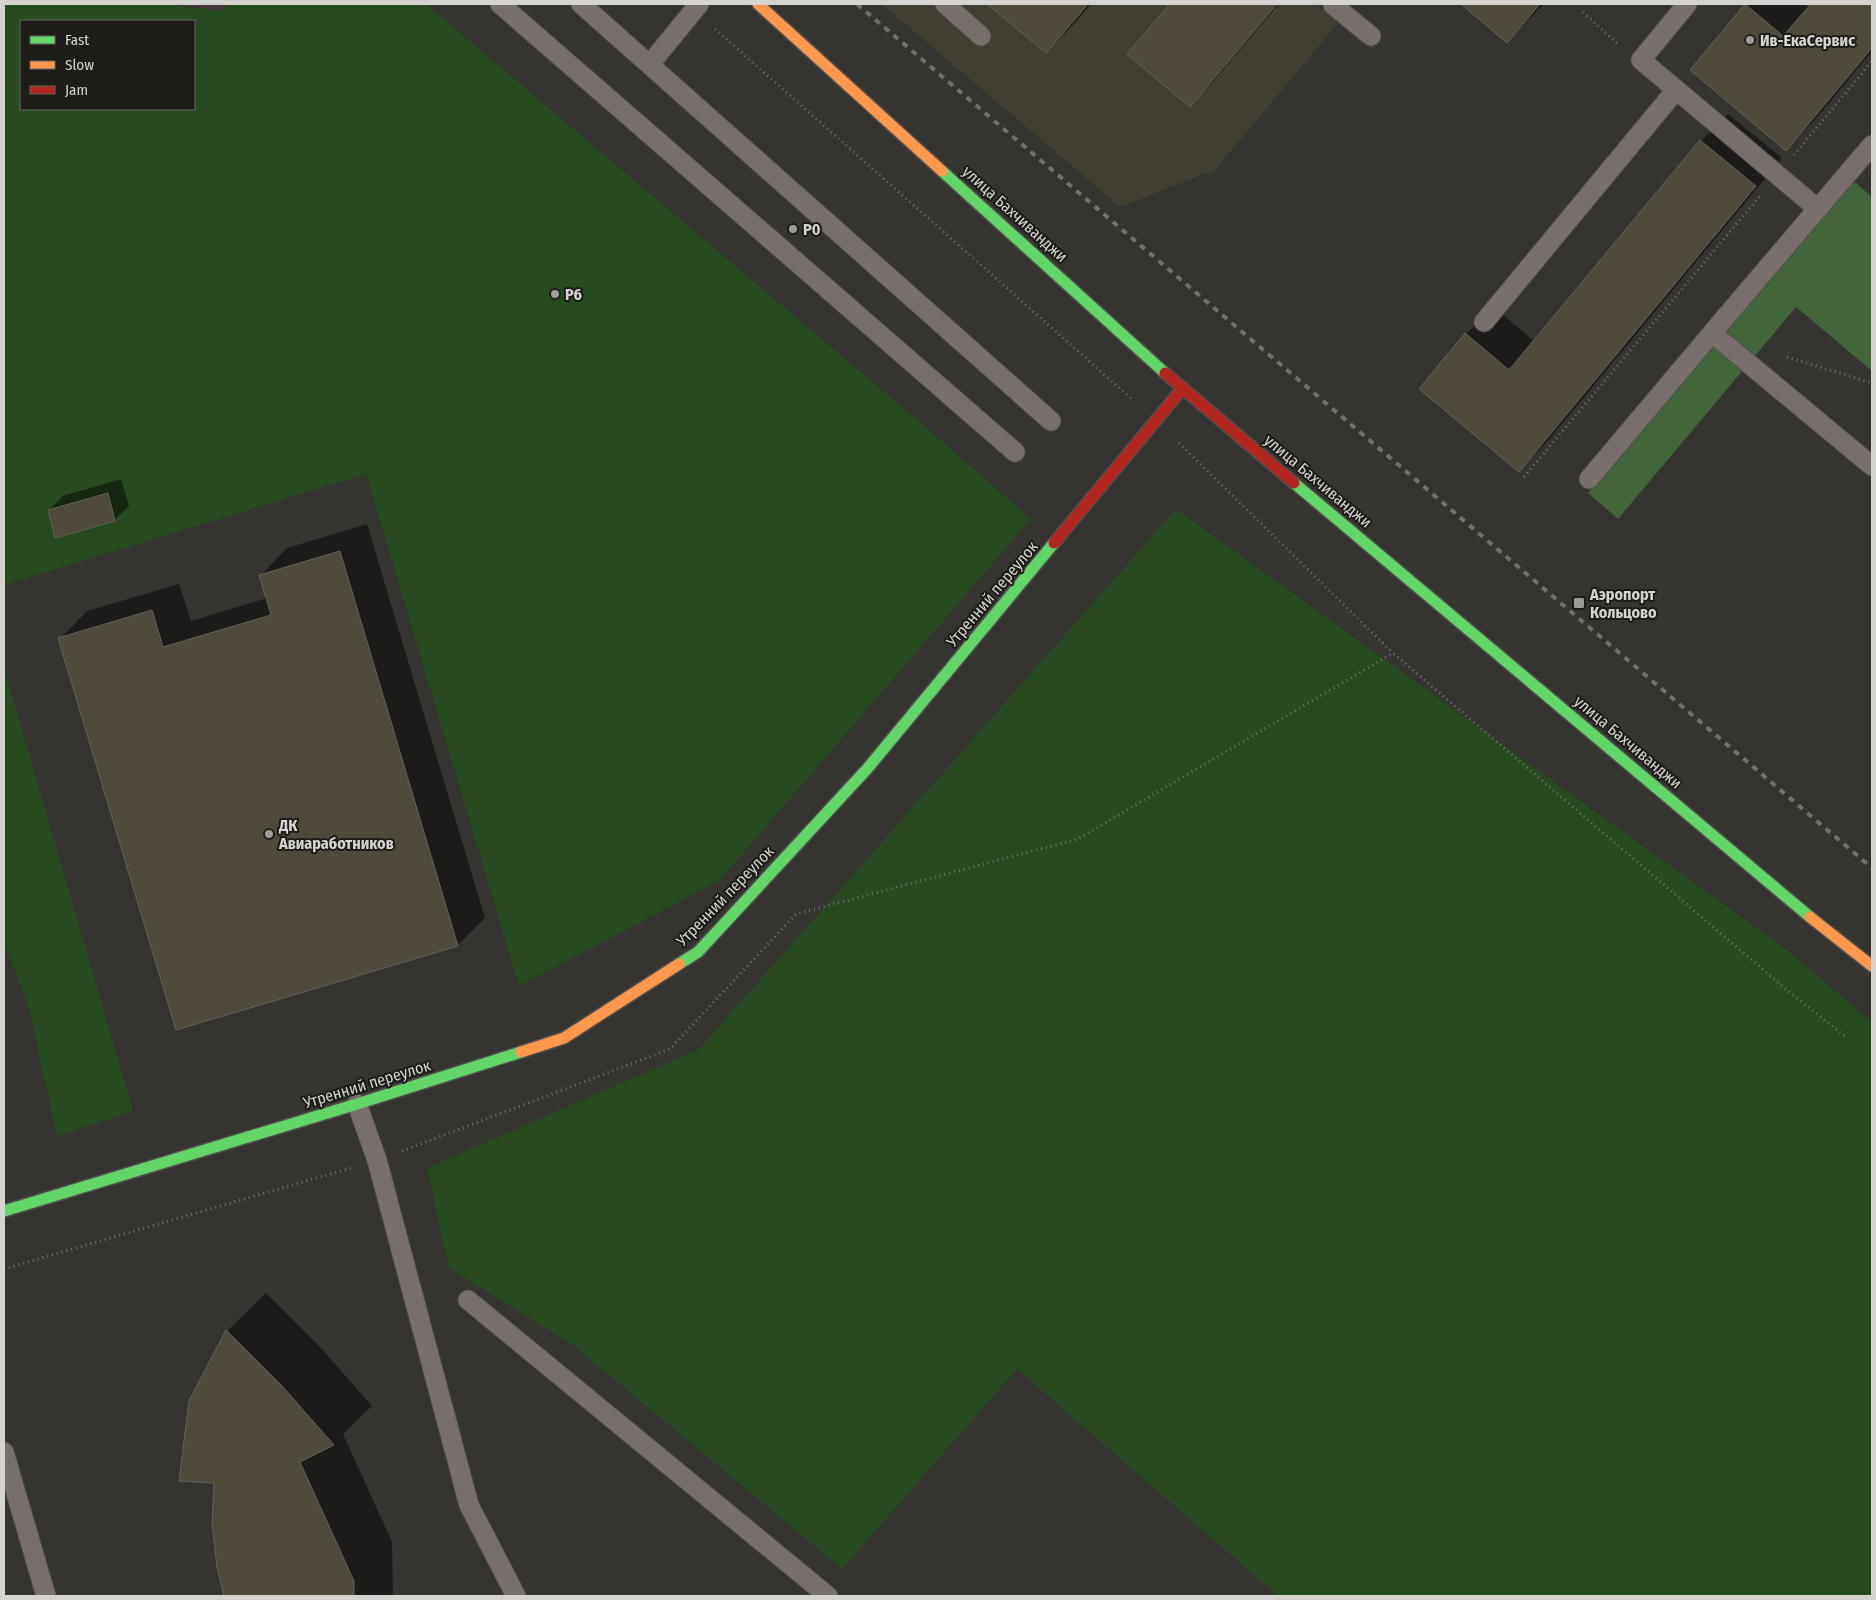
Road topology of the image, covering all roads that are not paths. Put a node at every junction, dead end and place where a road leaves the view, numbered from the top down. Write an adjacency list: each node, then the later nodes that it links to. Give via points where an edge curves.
1 (500, 4): 19 (lane)
2 (581, 4): 10 (lane)
3 (758, 4): 16 (main road, улица Бахчиванджи)
4 (945, 4): 8 (lane)
5 (1334, 4): 9 (lane)
6 (1687, 4): 11 (lane, via 1641,60)
7 (696, 7): 10 (lane)
8 (981, 36)
9 (1371, 36)
10 (650, 64): 17 (lane)
11 (1676, 90): 13 (lane); 14 (lane)
12 (1872, 144): 13 (lane)
13 (1818, 209): 15 (lane)
14 (1484, 322)
15 (1712, 334): 18 (lane); 22 (lane)
16 (1182, 389): 23 (main road, улица Бахчиванджи); 26 (main road, Утренний переулок, via 867,769 698,952 564,1038)
17 (1052, 421)
18 (1848, 446): 20 (lane); 21 (lane)
19 (1015, 452)
20 (1872, 453)
21 (1872, 466)
22 (1589, 479)
23 (1835, 938): 24 (main road, улица Бахчиванджи); 25 (main road)
24 (1872, 966)
25 (1872, 973)
26 (357, 1104): 27 (main road, Утренний переулок); 31 (lane, via 377,1160 469,1506)
27 (4, 1211)
28 (468, 1300): 32 (lane)
29 (4, 1452): 30 (lane)
30 (46, 1596)
31 (516, 1596)
32 (828, 1596)

